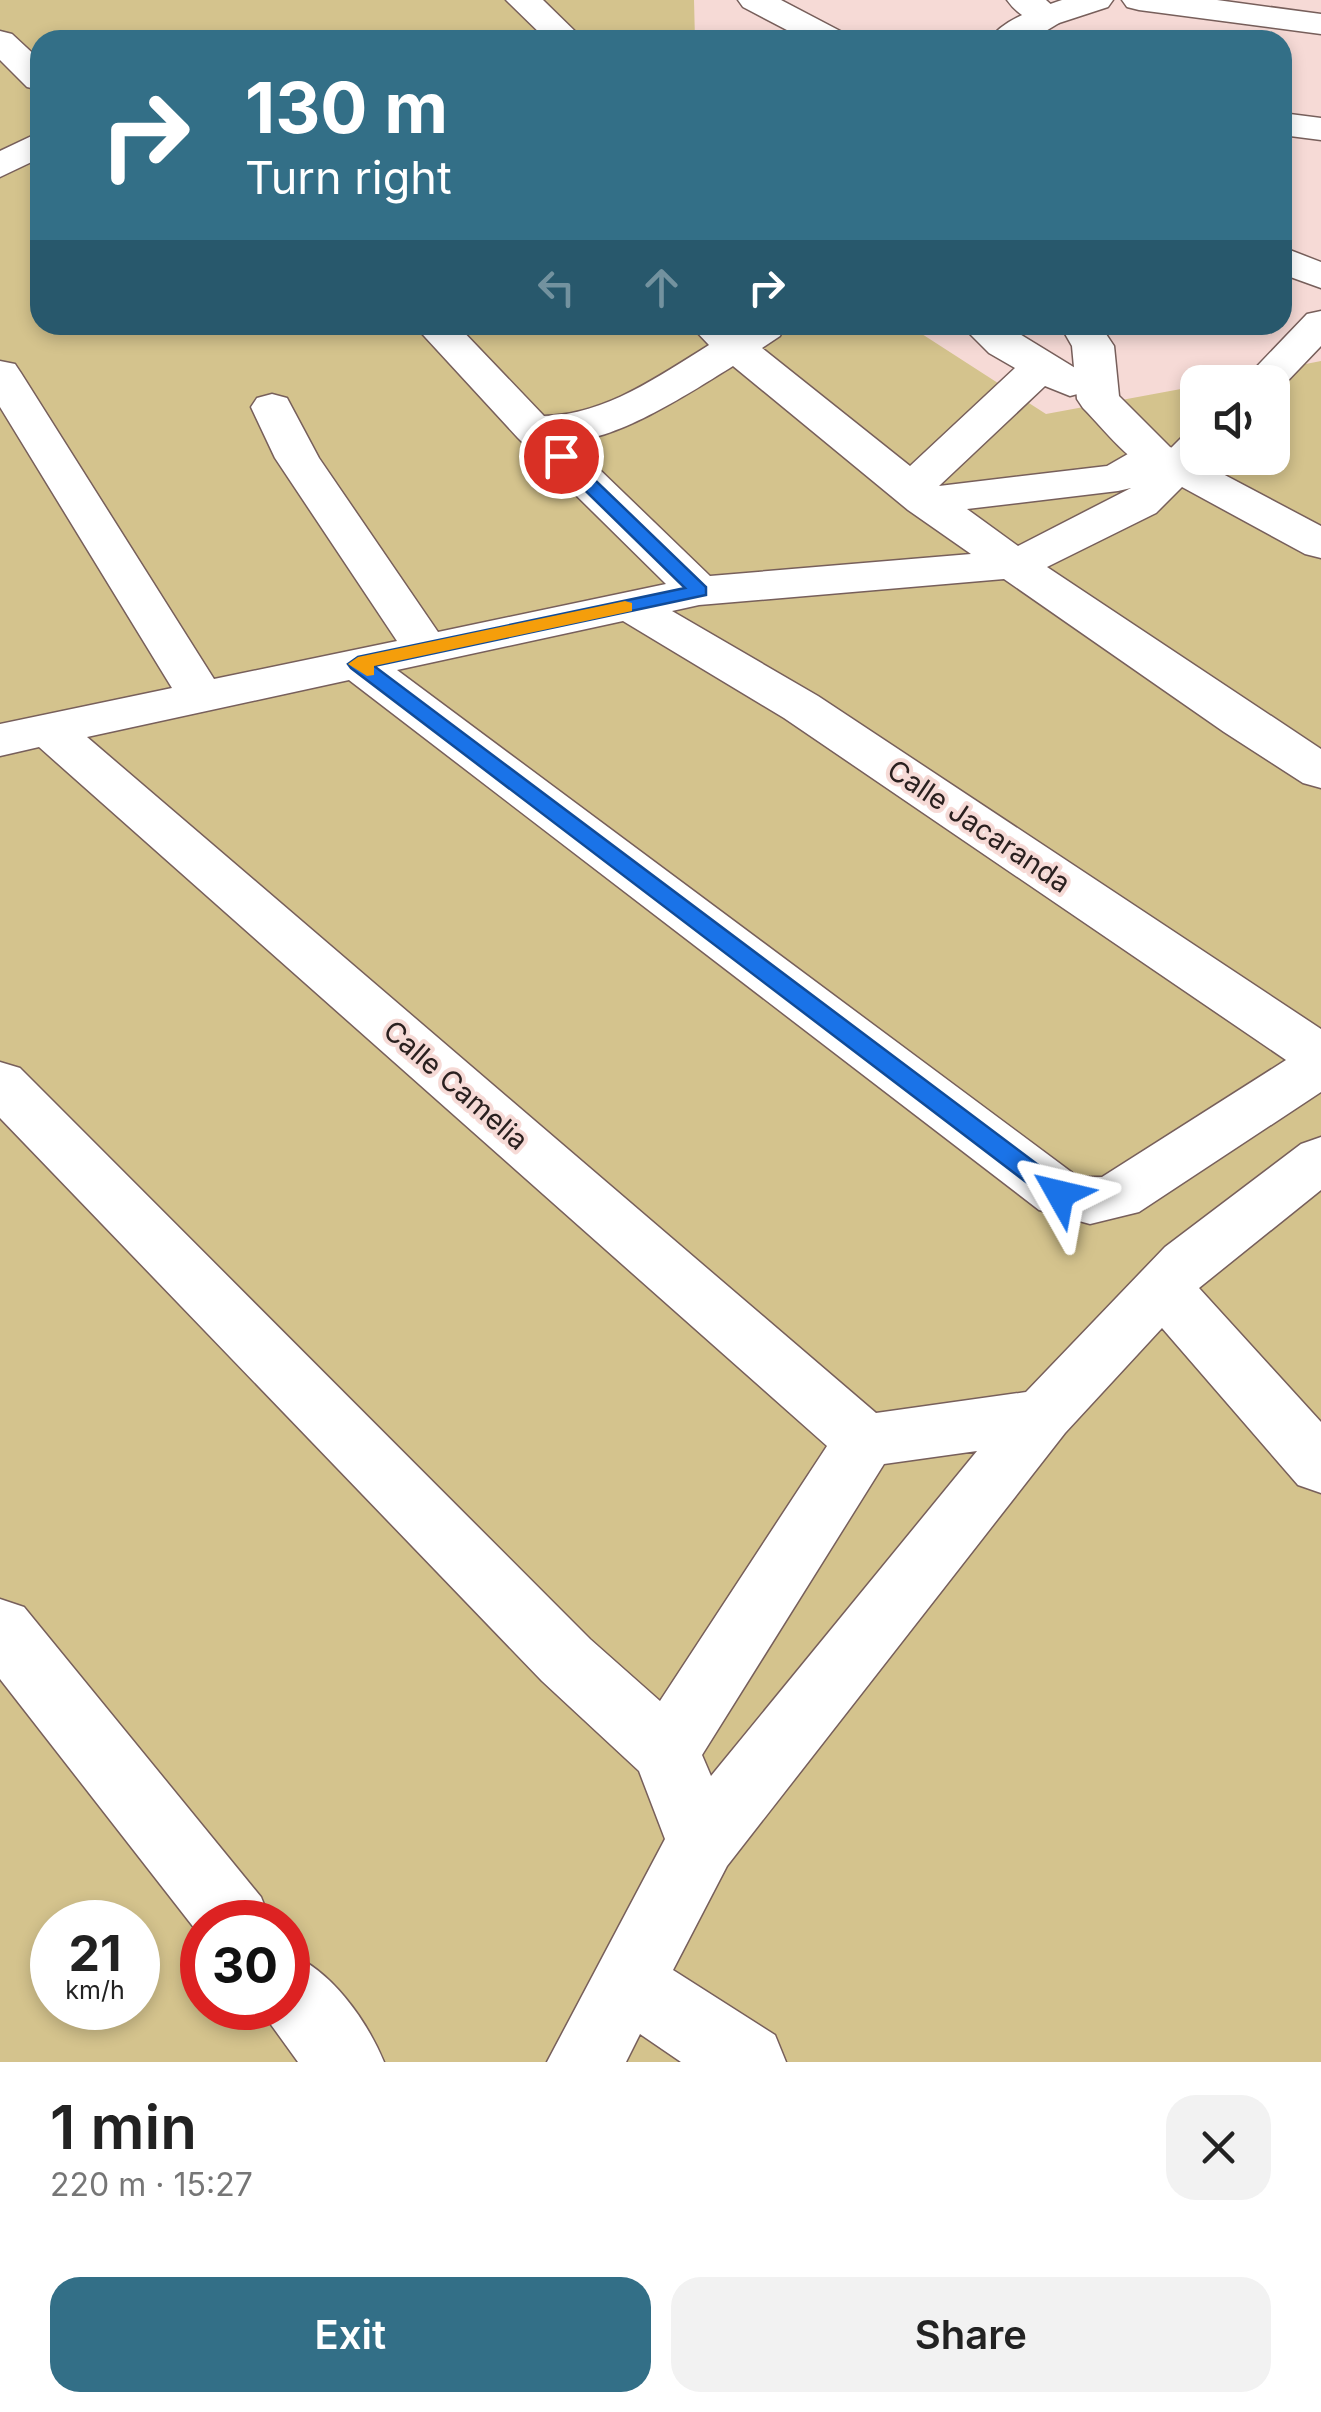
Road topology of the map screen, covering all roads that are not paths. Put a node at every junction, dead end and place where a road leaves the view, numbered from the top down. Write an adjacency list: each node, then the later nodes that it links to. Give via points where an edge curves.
1 (524, 0): 7 (street)
2 (755, 0): 8 (street)
3 (1096, 0): 5 (street)
4 (1138, 0): 6 (street)
5 (1036, 8): 9 (street)
6 (1321, 24)
7 (556, 30)
8 (813, 30)
9 (1015, 30)
10 (0, 41): 11 (street)
11 (30, 70)
12 (1292, 125): 13 (street)
13 (1321, 129)
14 (30, 149): 15 (street)
15 (0, 166)
16 (1292, 263): 17 (street)
17 (1321, 276)
18 (443, 335): 29 (street)
19 (734, 335): 29 (street, via 658,395 578,428)
20 (741, 335): 31 (street)
21 (995, 335): 25 (street)
22 (1086, 335): 27 (street)
23 (1316, 338): 24 (street)
24 (1283, 365)
25 (1042, 366): 27 (street); 31 (street)
26 (0, 373): 38 (street)
27 (1098, 399): 30 (street)
28 (272, 407): 36 (street, via 305,471)
29 (533, 430): 34 (street)
30 (1176, 456): 31 (street, via 1118,478); 32 (street); 33 (street, via 1140,504)
31 (917, 495): 33 (street)
32 (1321, 544)
33 (1017, 564): 34 (street); 40 (street)
34 (699, 591): 35 (street)
35 (630, 606): 36 (street); 41 (street, Calle Jacaranda, via 801,706)
36 (426, 649): 37 (street)
37 (358, 664): 38 (street); 42 (street, via 1060,1194 1090,1202 1118,1196)
38 (201, 697): 39 (street)
39 (24, 734): 47 (street, Calle Camelia)
40 (1321, 772)
41 (1321, 1056)
42 (1321, 1065)
43 (0, 1083): 50 (street, via 566,1660)
44 (1321, 1160): 45 (street)
45 (1163, 1288): 46 (street); 48 (street)
46 (1043, 1415): 47 (street); 51 (street)
47 (864, 1441): 50 (street)
48 (1321, 1466)
49 (0, 1628): 52 (street)
50 (666, 1751): 51 (street)
51 (702, 1842): 53 (street)
52 (216, 1900)
53 (626, 1982): 56 (street); 57 (street)
54 (310, 2017): 55 (street)
55 (346, 2062)
56 (585, 2062)
57 (748, 2062)

